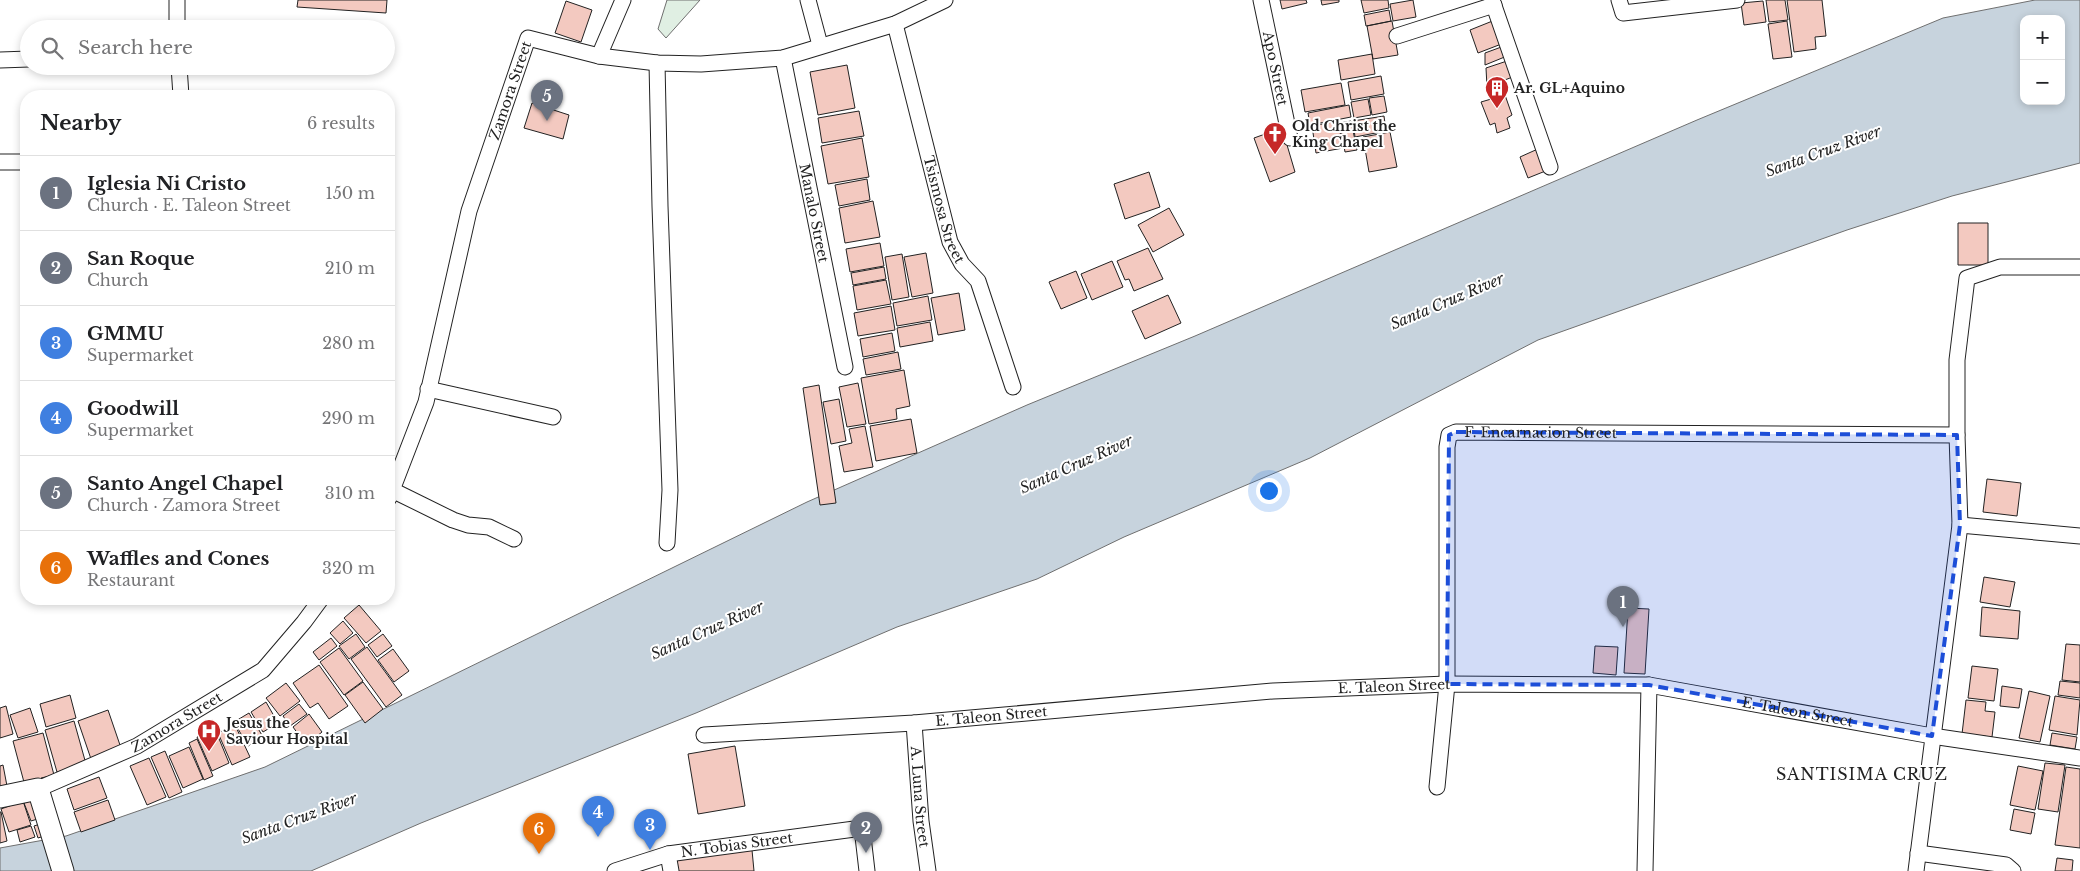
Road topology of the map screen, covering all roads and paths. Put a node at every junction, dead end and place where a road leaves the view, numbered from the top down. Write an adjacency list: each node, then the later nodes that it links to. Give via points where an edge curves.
1 (177, 0): 9 (street)
2 (623, 0): 13 (street)
3 (808, 0): 12 (street)
4 (945, 0): 10 (street, Zamora Street)
5 (1261, 0): 20 (street, Apo Street)
6 (1619, 0): 7 (street, via 1623,13)
7 (1737, 0)
8 (1493, 2): 11 (street); 23 (street)
9 (178, 20)
10 (895, 24): 12 (street, Zamora Street); 26 (street, Tsismosa Street, via 950,242 962,264 978,281)
11 (1397, 36)
12 (820, 45): 14 (street, Zamora Street)
13 (599, 56): 17 (street, Zamora Street); 27 (street, Zamora Street, via 528,38 469,210)
14 (783, 58): 17 (street, Zamora Street); 25 (street, Manalo Street)
15 (20, 59): 16 (street)
16 (0, 60)
17 (657, 64): 35 (street, via 670,490)
18 (179, 75): 19 (street)
19 (180, 90)
20 (1290, 138)
21 (0, 162): 22 (street)
22 (20, 162)
23 (1550, 167)
24 (2080, 267): 29 (street, via 2000,268 1966,278 1958,360)
25 (846, 366)
26 (1013, 387)
27 (428, 389): 28 (street); 30 (street, Zamora Street)
28 (554, 417)
29 (1957, 435): 32 (street); 37 (street, F. Encarnacion Street, via 1456,432 1449,435 1446,447)
30 (395, 481)
31 (395, 496): 34 (street, via 468,525 489,527)
32 (1960, 525): 33 (street); 41 (street)
33 (2080, 536)
34 (514, 540)
35 (667, 543)
36 (317, 605): 44 (street, Zamora Street, via 263,670 137,746)
37 (1447, 684): 38 (street, E. Taleon Street); 39 (street, E. Taleon Street, via 1274,691); 43 (street, F. Encarnacion Street)
38 (1649, 686): 41 (street, E. Taleon Street); 53 (street)
39 (914, 723): 40 (street, E. Taleon Street); 52 (street, A. Luna Street)
40 (704, 736)
41 (1932, 736): 42 (street, E. Taleon Street); 46 (street)
42 (2080, 758)
43 (1437, 787)
44 (38, 790): 45 (street, Zamora Street); 48 (street)
45 (0, 797)
46 (1918, 853): 54 (street); 55 (street, via 2006,865)
47 (668, 854): 49 (street, N. Tobias Street); 50 (street); 51 (street, N. Tobias Street, via 862,828)
48 (63, 871)
49 (615, 871)
50 (671, 871)
51 (867, 871)
52 (928, 871)
53 (1645, 871)
54 (1916, 871)
55 (2013, 871)

